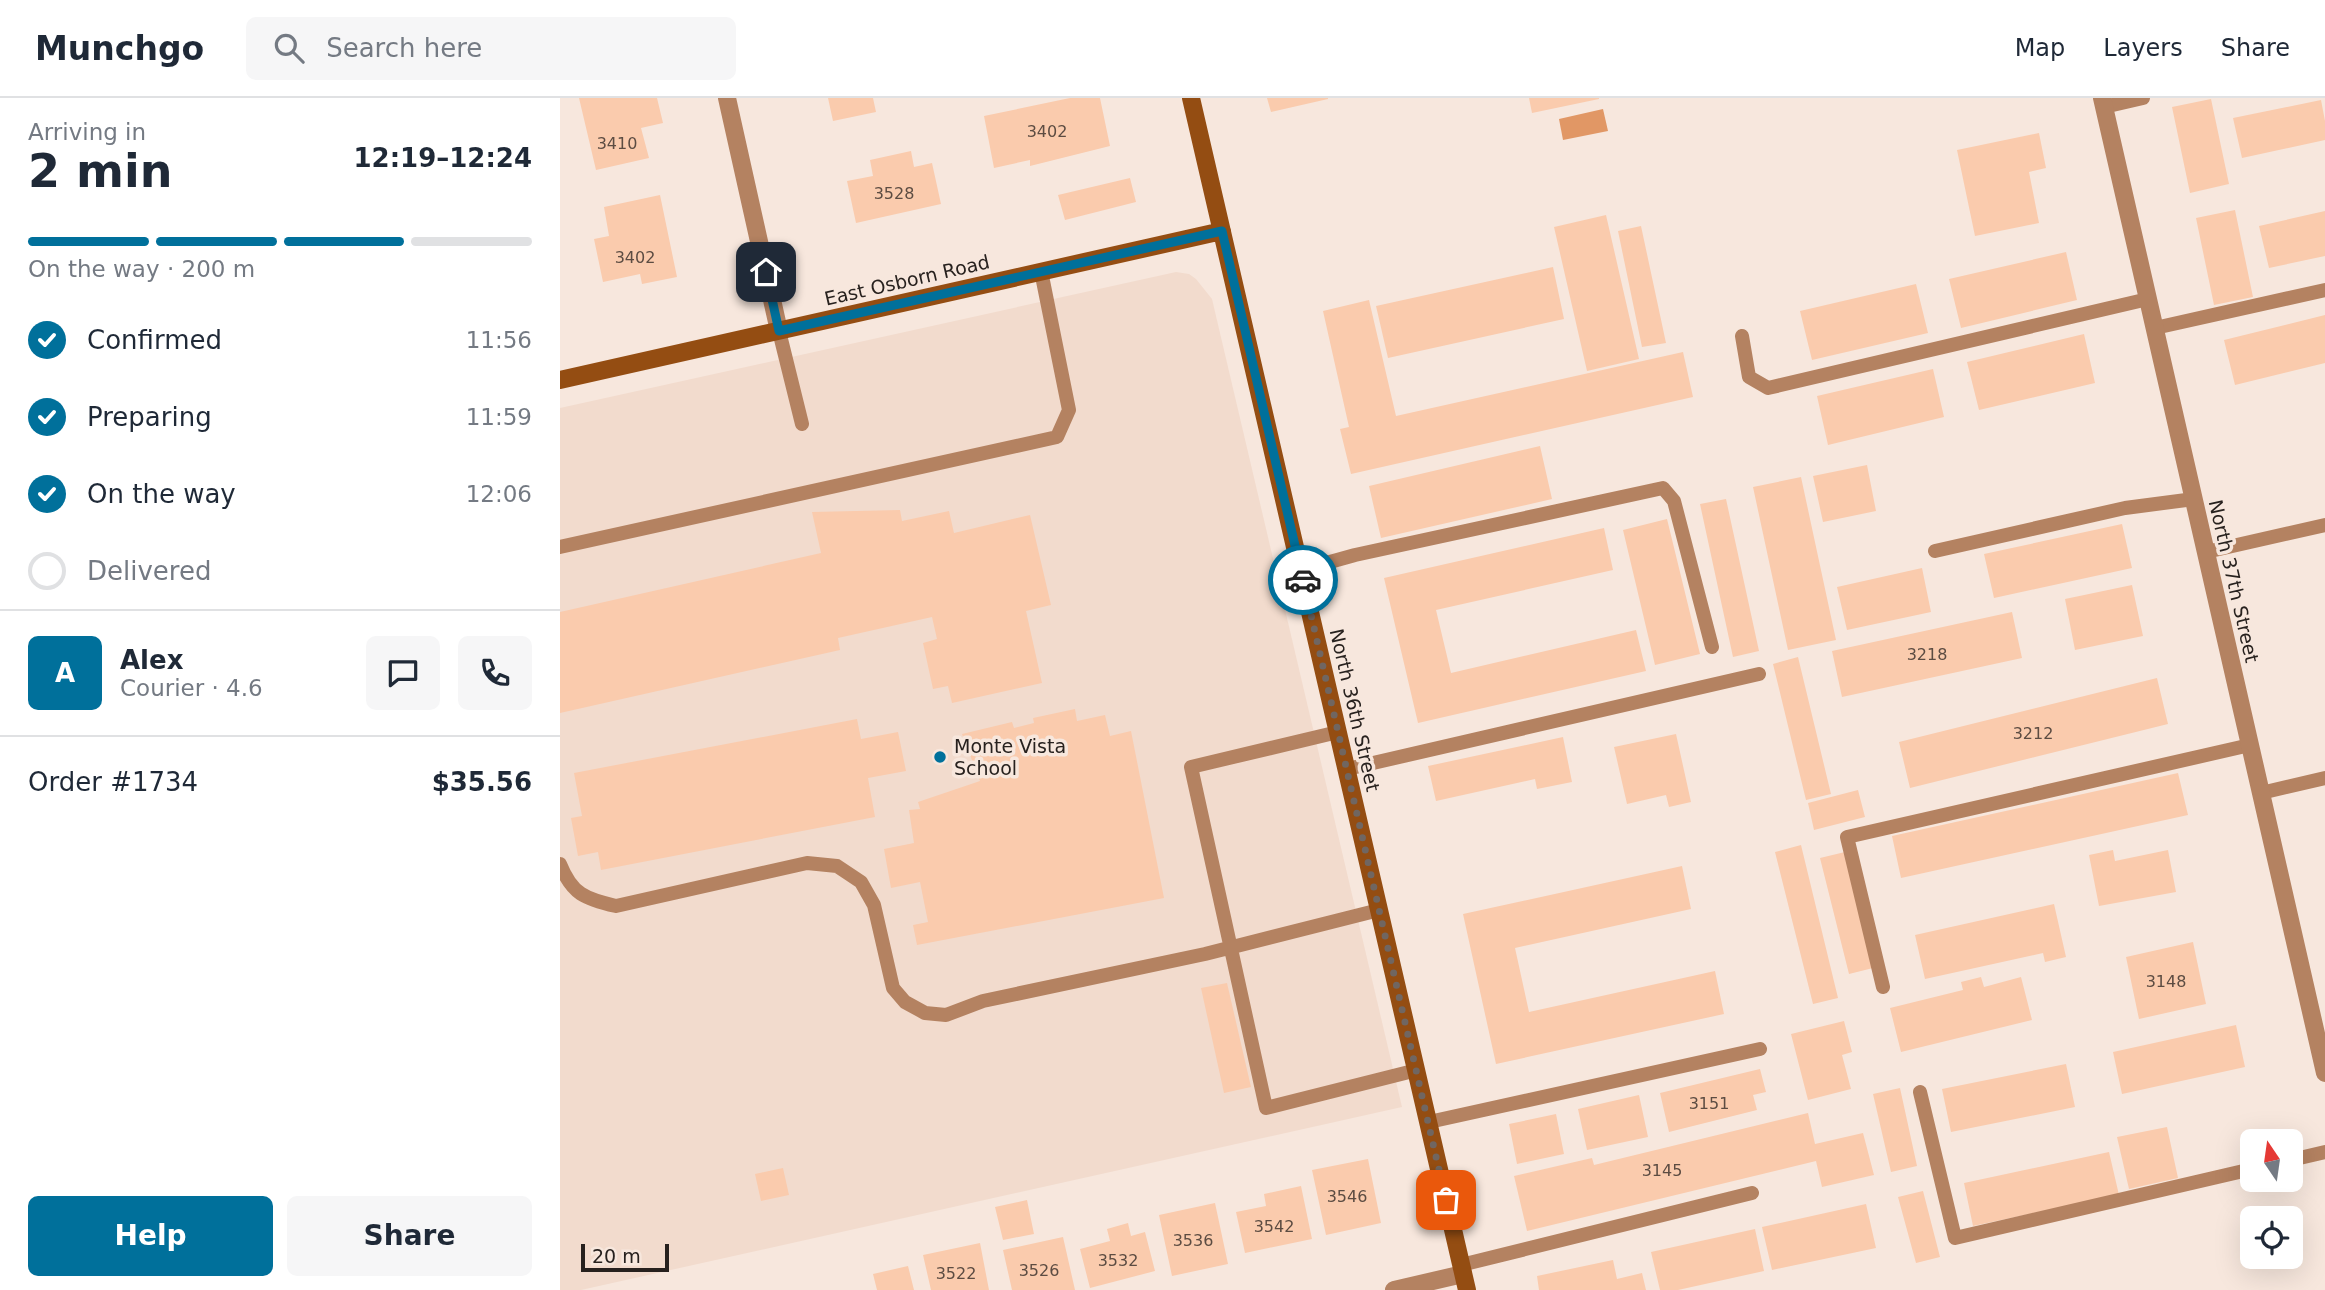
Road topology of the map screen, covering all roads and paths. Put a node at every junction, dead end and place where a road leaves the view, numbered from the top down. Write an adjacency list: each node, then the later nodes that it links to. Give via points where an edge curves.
1 (727, 98): 10 (street)
2 (1191, 98): 5 (main road, North 36th Street)
3 (2143, 98): 4 (lane)
4 (2103, 102): 8 (street, North 37th Street)
5 (1222, 231): 6 (main road, East Osborn Road); 19 (main road, North 36th Street)
6 (1041, 271): 10 (main road, East Osborn Road); 16 (lane, via 1069,410 1057,437)
7 (2325, 290): 9 (lane)
8 (2148, 299): 9 (street, North 37th Street); 11 (lane, via 1769,388 1749,377)
9 (2155, 328): 14 (street, North 37th Street)
10 (779, 331): 12 (main road, East Osborn Road); 13 (lane)
11 (1742, 336)
12 (560, 380)
13 (802, 424)
14 (2194, 499): 17 (lane, via 2125,508); 18 (street, North 37th Street)
15 (2325, 525): 18 (lane)
16 (560, 547)
17 (1935, 551)
18 (2206, 552): 23 (street, North 37th Street)
19 (1301, 570): 20 (lane, via 1663,488 1674,501); 22 (main road, North 36th Street)
20 (1712, 647)
21 (1759, 674): 24 (lane)
22 (1338, 732): 24 (main road, North 36th Street); 29 (lane, via 1191,767)
23 (2250, 745): 26 (street, North 37th Street); 30 (lane, via 1847,837)
24 (1347, 769): 28 (main road, North 36th Street)
25 (2325, 778): 26 (lane)
26 (2261, 793): 33 (street, North 37th Street)
27 (560, 864): 29 (lane, via 569,885 589,900 616,905 807,863 837,866 861,882 874,905 893,988 905,1003 925,1013 946,1015 983,1001)
28 (1379, 910): 29 (lane); 32 (main road, North 36th Street)
29 (1231, 947): 32 (lane, via 1266,1108)
30 (1883, 987)
31 (1760, 1049): 35 (lane)
32 (1417, 1070): 35 (main road, North 36th Street)
33 (2325, 1073)
34 (1920, 1092): 38 (lane, via 1955,1237)
35 (1429, 1122): 40 (main road, North 36th Street)
36 (2325, 1152): 37 (lane)
37 (2303, 1157)
38 (2240, 1172)
39 (1752, 1194): 40 (lane)
40 (1464, 1276): 41 (street)
41 (1394, 1290)

